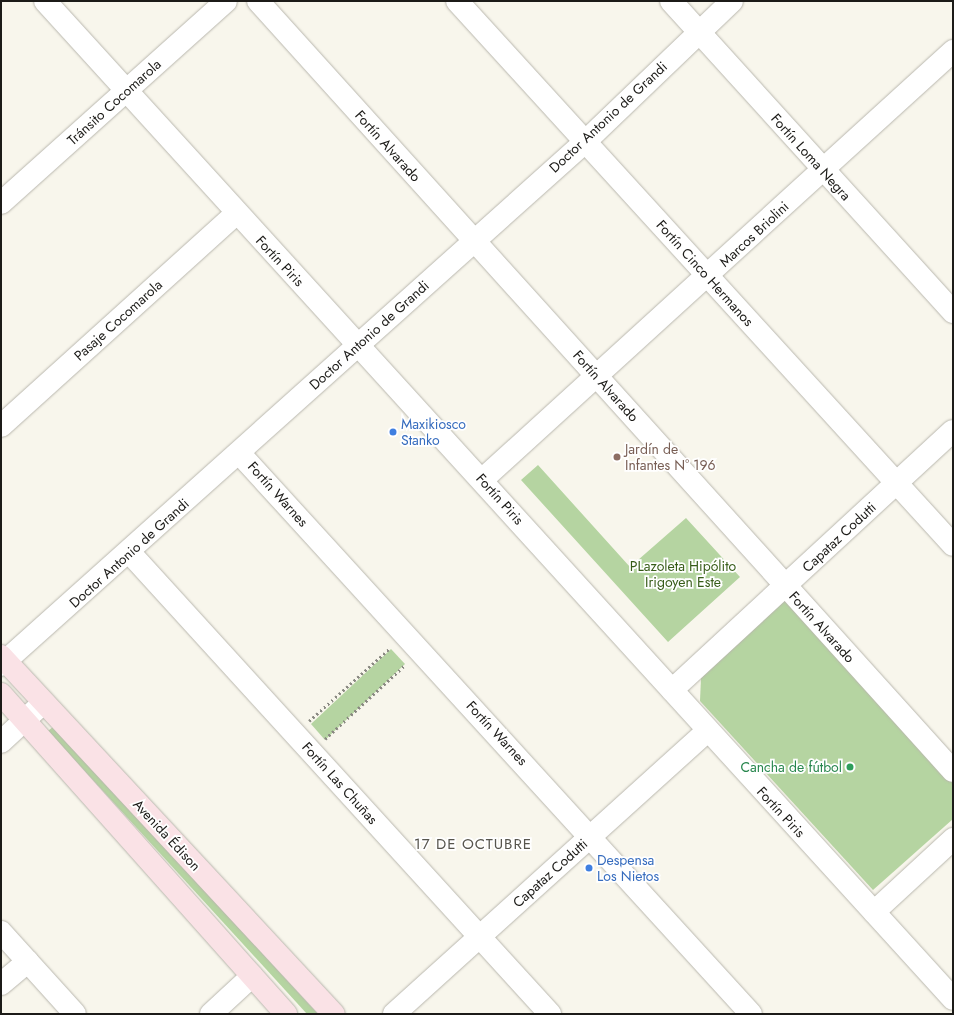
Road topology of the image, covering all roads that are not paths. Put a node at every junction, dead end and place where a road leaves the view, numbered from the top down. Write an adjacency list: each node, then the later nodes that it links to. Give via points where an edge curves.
1 (44, 1): 9 (street, Fortín Piris)
2 (226, 1): 9 (street, Tránsito Cocomarola)
3 (258, 1): 14 (street, Fortín Alvarado)
4 (457, 1): 10 (street, Fortín Cinco Hermanos)
5 (671, 1): 7 (street, Fortín Loma Negra)
6 (732, 1): 7 (street, Doctor Antonio de Grandi)
7 (698, 32): 10 (street, Doctor Antonio de Grandi); 11 (street, Fortín Loma Negra)
8 (953, 52): 11 (street, Marcos Briolini)
9 (126, 91): 12 (street, Tránsito Cocomarola); 13 (street, Fortín Piris)
10 (586, 141): 14 (street, Doctor Antonio de Grandi); 15 (street, Fortín Cinco Hermanos)
11 (823, 170): 15 (street, Marcos Briolini); 16 (street, Fortín Loma Negra)
12 (1, 204)
13 (236, 214): 17 (street, Fortín Piris); 19 (street, Pasaje Cocomarola)
14 (472, 240): 17 (street, Doctor Antonio de Grandi); 18 (street, Fortín Alvarado)
15 (709, 276): 18 (street, Marcos Briolini); 23 (street, Fortín Cinco Hermanos)
16 (953, 312)
17 (357, 344): 21 (street, Doctor Antonio de Grandi); 22 (street, Fortín Piris)
18 (596, 374): 22 (street, Marcos Briolini); 26 (street, Fortín Alvarado)
19 (1, 426)
20 (953, 431): 23 (street, Capataz Codutti)
21 (240, 454): 25 (street, Doctor Antonio de Grandi); 35 (street, Fortín Warnes)
22 (483, 479): 28 (street, Fortín Piris)
23 (896, 484): 24 (street, Fortín Cinco Hermanos); 26 (street, Capataz Codutti)
24 (953, 545)
25 (130, 553): 27 (street, Doctor Antonio de Grandi); 39 (street, Fortín Las Chuñas)
26 (785, 586): 28 (street, Capataz Codutti); 34 (street, Fortín Alvarado)
27 (3, 661): 30 (main road, Avenida Édison)
28 (672, 690): 32 (street, Fortín Piris)
29 (1, 694): 31 (main road)
30 (43, 703): 31 (street); 47 (main road, Avenida Édison)
31 (24, 720): 33 (street); 41 (main road)
32 (707, 731): 35 (street, Capataz Codutti); 37 (street, Fortín Piris)
33 (1, 742)
34 (953, 771)
35 (592, 836): 39 (street, Capataz Codutti); 50 (street, Fortín Warnes)
36 (953, 839): 37 (street)
37 (874, 912): 43 (street, Fortín Piris)
38 (1, 932): 40 (street)
39 (479, 937): 48 (street, Capataz Codutti); 49 (street, Fortín Las Chuñas)
40 (28, 961): 42 (street); 44 (street)
41 (252, 976): 45 (street); 46 (main road)
42 (1, 984)
43 (953, 1000)
44 (75, 1014)
45 (211, 1014)
46 (286, 1014)
47 (334, 1014)
48 (394, 1014)
49 (550, 1014)
50 (751, 1014)

